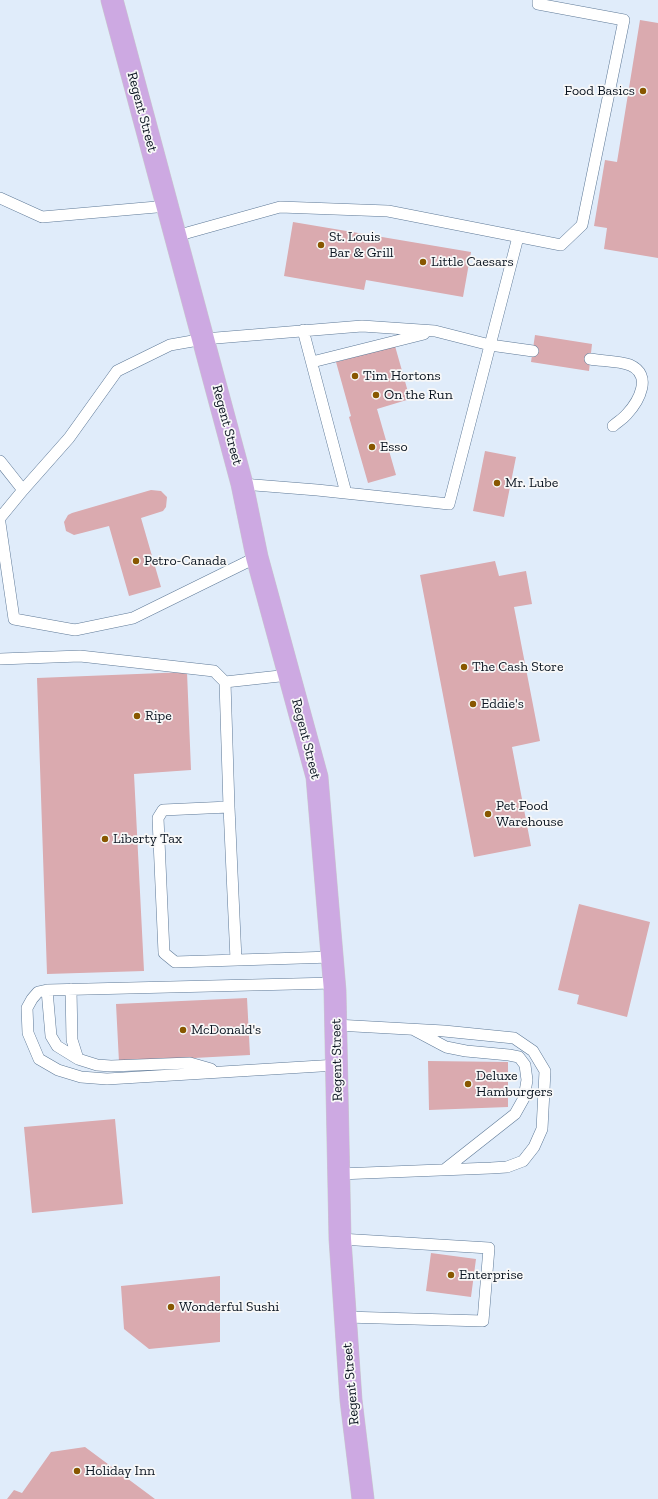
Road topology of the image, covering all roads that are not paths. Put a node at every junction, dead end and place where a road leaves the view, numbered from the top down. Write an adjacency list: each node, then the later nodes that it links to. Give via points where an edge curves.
1 (112, 0): 4 (main road, Regent Street)
2 (538, 0): 6 (lane, via 538,4 624,20 582,225 561,245)
3 (0, 198): 4 (lane, via 42,217)
4 (168, 206): 5 (main road, Regent Street)
5 (176, 236): 6 (lane, via 280,207 388,211); 9 (main road, Regent Street)
6 (518, 237): 10 (lane)
7 (303, 330): 8 (lane, via 362,326); 9 (lane); 13 (lane)
8 (434, 331): 10 (lane); 13 (lane)
9 (204, 339): 16 (main road, Regent Street); 17 (lane, via 170,345 118,371 69,438)
10 (490, 345): 11 (lane); 18 (lane, via 449,504)
11 (532, 351)
12 (590, 359): 14 (lane, via 630,365 639,371 643,378 642,389 634,405 626,416)
13 (312, 362): 18 (lane)
14 (613, 426)
15 (0, 461): 17 (lane)
16 (242, 484): 18 (lane); 21 (main road, Regent Street)
17 (23, 490): 19 (lane)
18 (346, 493)
19 (0, 518)
20 (0, 523): 21 (lane, via 14,619 75,630 132,618)
21 (257, 557): 23 (main road, Regent Street)
22 (0, 658): 24 (lane, via 80,656 214,671)
23 (289, 675): 24 (lane); 26 (main road, Regent Street, via 317,777)
24 (225, 682): 25 (lane)
25 (229, 807): 27 (lane); 27 (lane, via 163,810 158,818 164,953 175,962)
26 (332, 957): 27 (lane); 28 (main road, Regent Street)
27 (236, 960)
28 (334, 982): 29 (lane); 31 (main road, Regent Street)
29 (71, 989): 30 (lane); 33 (lane, via 72,1040)
30 (47, 990): 33 (lane, via 51,1036 57,1046); 35 (lane, via 38,992 27,1008 28,1033 39,1059 58,1070 81,1077 107,1079)
31 (336, 1025): 32 (lane); 34 (main road, Regent Street)
32 (412, 1029): 36 (lane, via 446,1047 519,1057 525,1065 527,1080 524,1098 515,1114); 36 (lane, via 514,1038 533,1051 545,1070 542,1129 534,1147 523,1161 507,1167)
33 (78, 1059): 35 (lane, via 97,1065 112,1066 190,1063)
34 (337, 1065): 35 (lane); 37 (main road, Regent Street)
35 (221, 1071)
36 (444, 1170): 37 (lane)
37 (339, 1174): 38 (main road, Regent Street)
38 (340, 1239): 39 (main road, Regent Street); 39 (lane, via 489,1248 483,1320)
39 (345, 1317): 40 (main road, Regent Street, via 351,1400)
40 (363, 1499)

